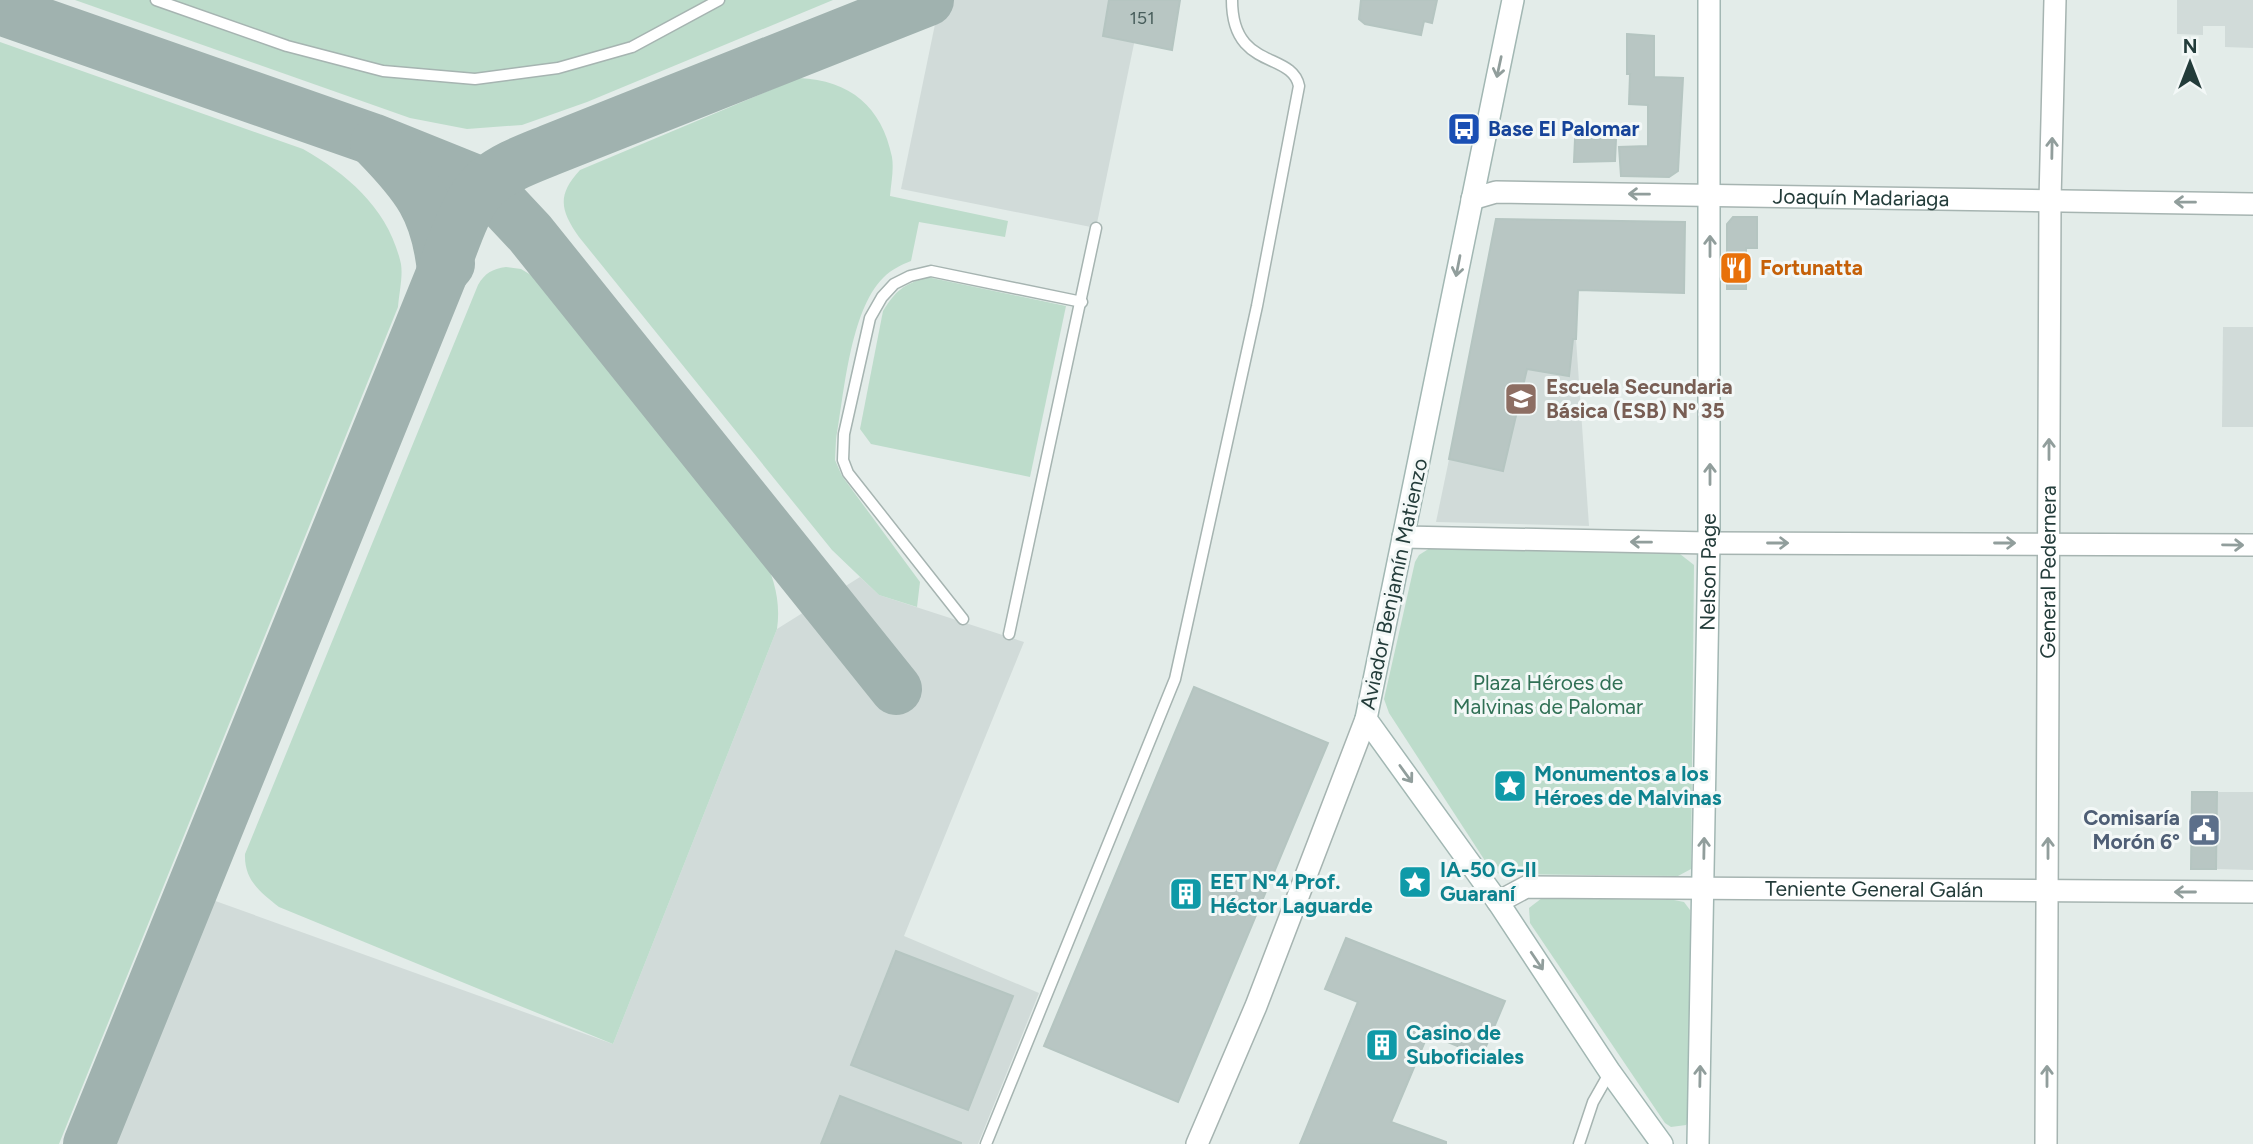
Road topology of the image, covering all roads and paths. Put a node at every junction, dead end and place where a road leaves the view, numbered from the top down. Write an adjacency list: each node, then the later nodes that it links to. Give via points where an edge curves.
1 (156, 0): 2 (lane, via 288,46 383,71 475,79 558,68 632,47)
2 (719, 0)
3 (1231, 0): 25 (lane, via 1240,39 1257,54 1293,72 1299,86 1251,332 1175,679)
4 (1513, 0): 8 (street, Aviador Benjamín Matienzo, one-way to 8)
5 (1709, 0): 7 (street, Nelson Page)
6 (2055, 0): 9 (street, General Pedernera, one-way to 6)
7 (1711, 196): 8 (street, Joaquín Madariaga, one-way to 8, via 1496,192); 9 (street, Joaquín Madariaga); 14 (street, Nelson Page, one-way to 7)
8 (1472, 199): 13 (street, Aviador Benjamín Matienzo, one-way to 13)
9 (2050, 200): 10 (street, Joaquín Madariaga, one-way to 9); 15 (street, General Pedernera, one-way to 9)
10 (2253, 204)
11 (1096, 228): 12 (lane)
12 (1082, 302): 17 (lane, via 931,271 894,284 870,318 844,434 843,460); 18 (lane)
13 (1403, 537): 14 (street, one-way to 13); 19 (street, Aviador Benjamín Matienzo)
14 (1709, 543): 15 (street, one-way to 15); 20 (street, Nelson Page, one-way to 14)
15 (2049, 543): 16 (street, one-way to 16); 21 (street, General Pedernera, one-way to 15)
16 (2253, 545)
17 (963, 619)
18 (1009, 634)
19 (1366, 719): 23 (street, one-way to 23); 26 (street, Aviador Benjamín Matienzo, via 1256,1006)
20 (1703, 888): 21 (street, Teniente General Galán); 23 (street, Teniente General Galán, via 1526,887); 29 (street, Nelson Page, one-way to 20)
21 (2048, 891): 22 (street, Teniente General Galán, one-way to 21); 30 (street, General Pedernera, one-way to 21)
22 (2253, 892)
23 (1498, 902): 24 (street, one-way to 24)
24 (1610, 1072): 27 (lane, via 1593,1102); 28 (street)
25 (986, 1144)
26 (1197, 1144)
27 (1579, 1144)
28 (1661, 1144)
29 (1698, 1144)
30 (2046, 1144)

